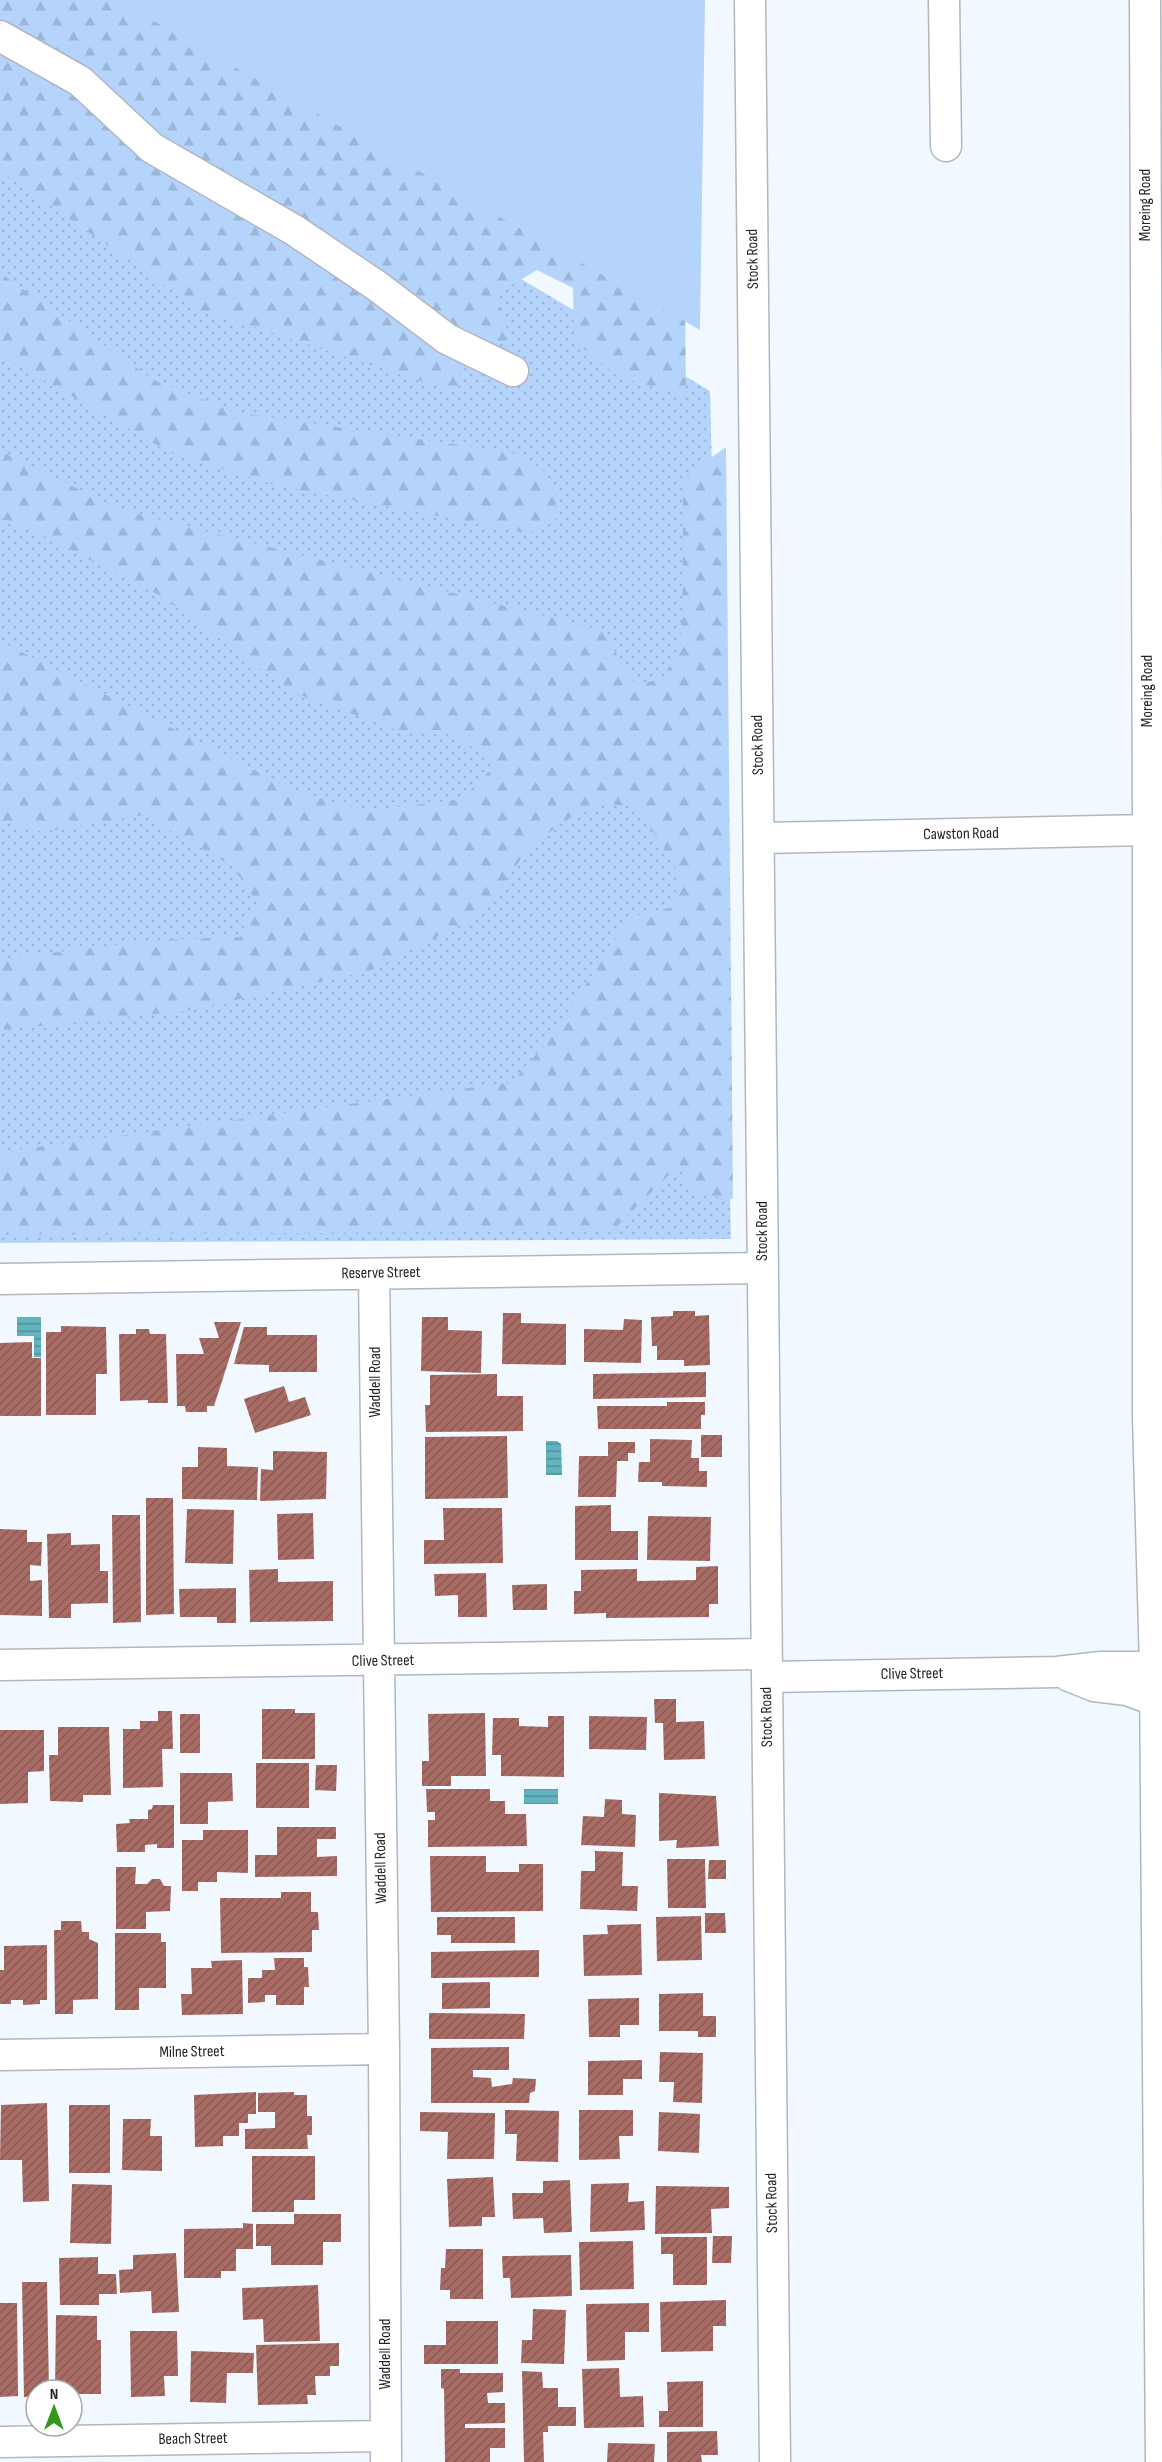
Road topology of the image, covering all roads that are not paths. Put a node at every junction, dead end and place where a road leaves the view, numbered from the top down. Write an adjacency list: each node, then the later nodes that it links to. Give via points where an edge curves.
1 (750, 0): 10 (street, Stock Road)
2 (944, 0): 5 (street)
3 (1144, 0): 7 (street, Moreing Road)
4 (0, 36): 6 (street, via 80,81 152,148 294,230 447,339)
5 (946, 146)
6 (513, 371)
7 (1154, 371): 8 (street, Moreing Road)
8 (1154, 397): 9 (street, Moreing Road)
9 (1155, 833): 10 (street, Cawston Road); 14 (street, Moreing Road)
10 (759, 838): 11 (street, Stock Road)
11 (762, 1268): 12 (street, Reserve Street); 17 (street, Stock Road)
12 (374, 1274): 13 (street, Reserve Street); 15 (street, Waddell Road)
13 (0, 1279)
14 (1155, 1417): 18 (street, Moreing Road)
15 (378, 1661): 16 (street, Clive Street); 17 (street, Clive Street); 21 (street, Waddell Road)
16 (0, 1665)
17 (766, 1666): 19 (street, Clive Street); 26 (street, Stock Road)
18 (1158, 1668): 19 (street, Clive Street, via 1101,1666); 20 (street, Moreing Road)
19 (1057, 1672): 20 (street, Clive Street)
20 (1158, 1702): 23 (street, Moreing Road)
21 (384, 2049): 22 (street, Milne Street); 25 (street, Waddell Road)
22 (0, 2055)
23 (1161, 2426): 27 (street, Moreing Road)
24 (0, 2442): 25 (street, Beach Street)
25 (385, 2449)
26 (775, 2462)
27 (1161, 2462)

